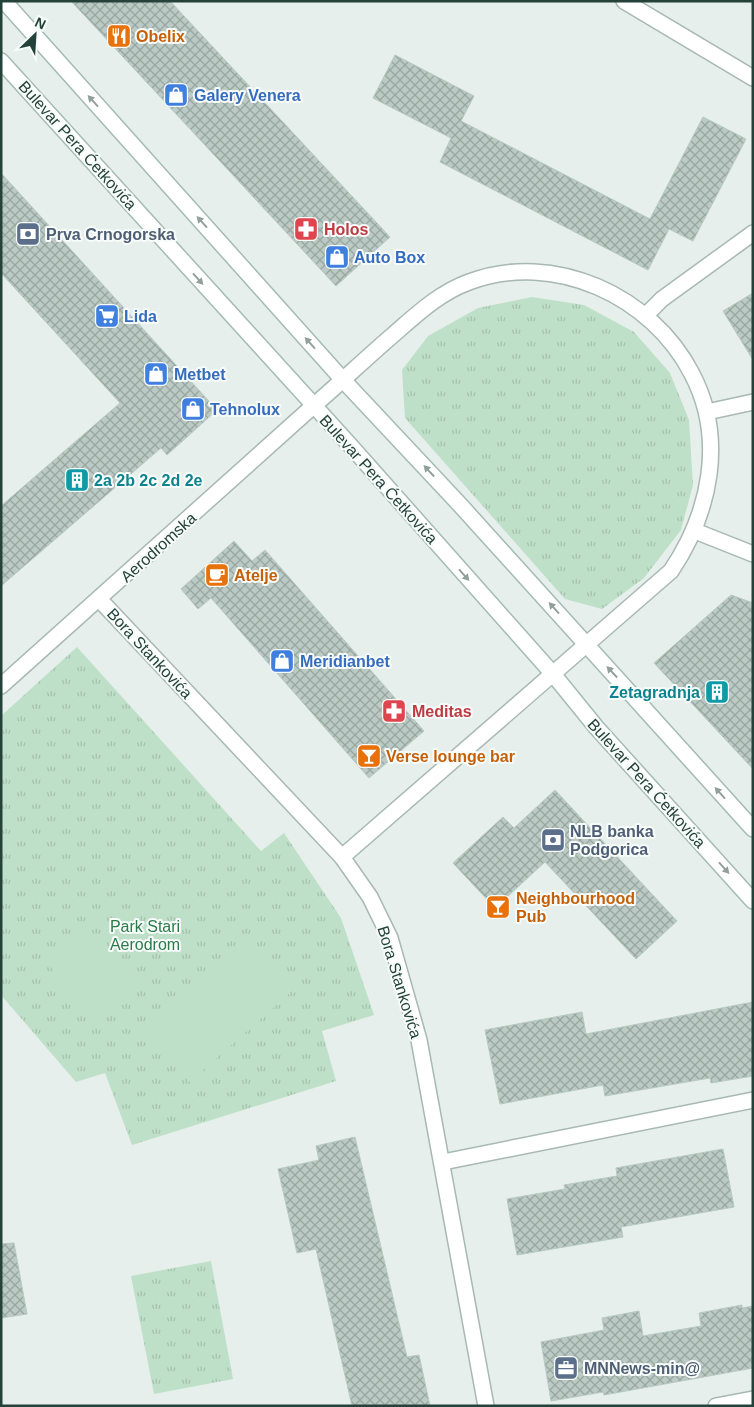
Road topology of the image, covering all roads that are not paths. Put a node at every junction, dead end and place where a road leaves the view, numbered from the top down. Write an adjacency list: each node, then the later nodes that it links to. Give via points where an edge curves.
1 (4, 1): 7 (street, one-way to 1)
2 (624, 1): 4 (street)
3 (1, 61): 9 (street, Bulevar Pera Ćetkovića, one-way to 9)
4 (753, 78)
5 (753, 233): 6 (street, via 662,299)
6 (645, 316): 7 (street, Aerodromska, via 612,294 562,276 526,272 492,275 461,285 430,303); 10 (street, Aerodromska, via 686,363)
7 (342, 380): 9 (street, Aerodromska); 14 (street, one-way to 7)
8 (753, 402): 10 (street)
9 (314, 406): 13 (street, Aerodromska); 15 (street, Bulevar Pera Ćetkovića, one-way to 15)
10 (707, 412): 11 (street, Aerodromska, via 711,460 705,498)
11 (695, 531): 12 (street); 14 (street, Aerodromska, via 671,571)
12 (753, 554)
13 (99, 599): 16 (street, Aerodromska); 18 (street, Bora Stankovića)
14 (587, 645): 15 (street, Aerodromska); 17 (street, one-way to 14)
15 (553, 674): 18 (street, Aerodromska); 19 (street, Bulevar Pera Ćetkovića, one-way to 19, via 596,727)
16 (1, 686)
17 (753, 829)
18 (342, 857): 21 (street, Bora Stankovića, via 370,897 390,938 419,1040)
19 (753, 901)
20 (753, 1100): 21 (street)
21 (443, 1162): 23 (street, Bora Stankovića)
22 (753, 1400): 24 (street)
23 (486, 1406)
24 (716, 1406)

